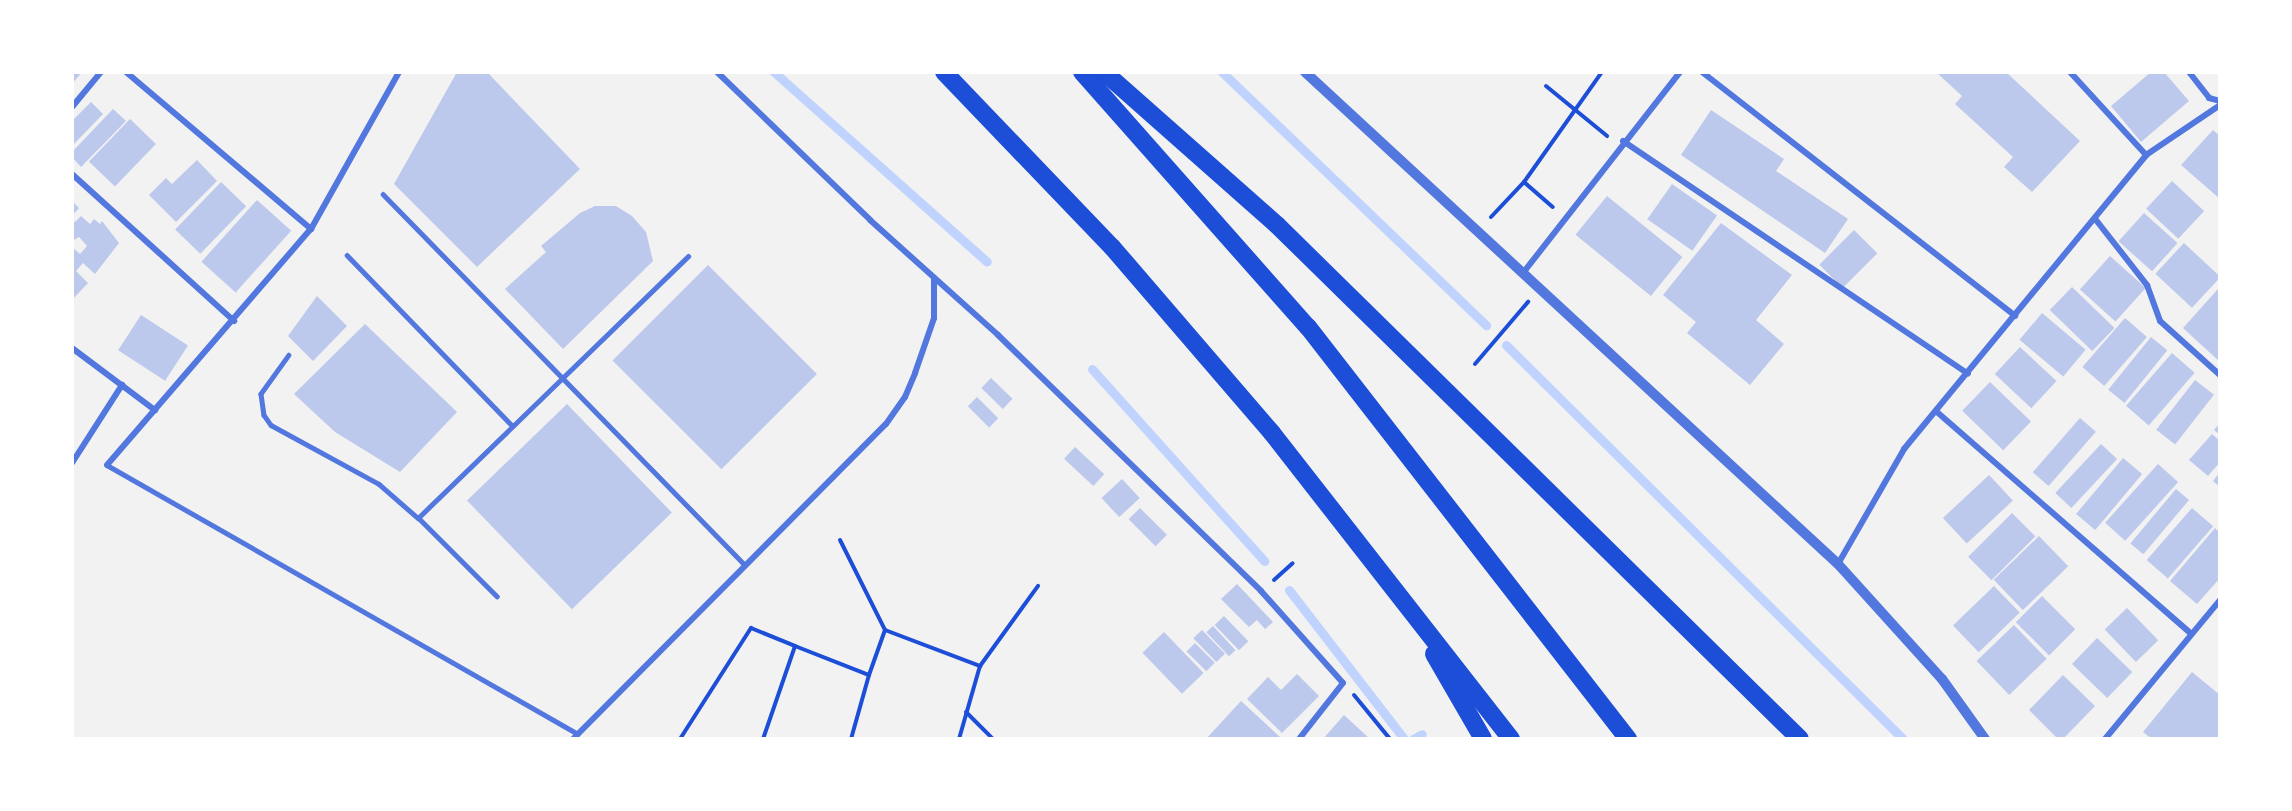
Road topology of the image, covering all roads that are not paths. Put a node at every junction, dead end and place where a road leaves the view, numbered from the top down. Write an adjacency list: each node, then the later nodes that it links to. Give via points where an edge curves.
1 (101, 72): 15 (street)
2 (126, 72): 21 (street)
3 (399, 72): 21 (street)
4 (717, 72): 25 (street)
5 (944, 72): 42 (highway, via 1112,247 1272,433)
6 (1082, 72): 51 (highway, via 1308,327)
7 (1104, 72): 52 (highway, via 1277,225)
8 (1305, 72): 24 (street)
9 (1702, 72): 26 (street)
10 (2070, 72): 17 (street)
11 (2189, 72): 13 (street, via 2209,98)
12 (1677, 73): 16 (street)
13 (2220, 101)
14 (2220, 105): 17 (street)
15 (72, 107)
16 (1621, 144): 24 (street); 30 (street)
17 (2146, 155): 20 (street)
18 (72, 174): 27 (street)
19 (382, 194): 32 (lane)
20 (2096, 220): 26 (street); 31 (street, via 2147,285 2160,321)
21 (311, 230): 27 (street)
22 (347, 255): 36 (lane)
23 (688, 256): 32 (lane)
24 (1523, 273): 40 (street)
25 (934, 278): 41 (street, via 934,318 905,397 886,424); 48 (street, via 998,335 1261,591 1343,683)
26 (2015, 316): 30 (street)
27 (234, 321): 34 (street)
28 (72, 348): 33 (street)
29 (289, 355): 39 (lane, via 261,394 264,416 271,425 379,484)
30 (1968, 374): 35 (street)
31 (2220, 375)
32 (562, 378): 36 (lane); 41 (lane)
33 (122, 385): 34 (street); 37 (street)
34 (155, 410): 38 (street)
35 (1937, 412): 40 (street, via 1904,449); 45 (street)
36 (513, 426): 39 (lane)
37 (72, 463)
38 (107, 465): 46 (lane)
39 (418, 518): 43 (lane)
40 (1838, 564): 53 (street, via 1941,679)
41 (745, 565): 46 (street)
42 (1399, 593): 49 (highway); 50 (highway)
43 (497, 597)
44 (2220, 600): 45 (street)
45 (2190, 633): 54 (street)
46 (575, 736): 47 (street)
47 (583, 739)
48 (1299, 739)
49 (1483, 739)
50 (1511, 739)
51 (1628, 739)
52 (1800, 739)
53 (1985, 739)
54 (2105, 739)

